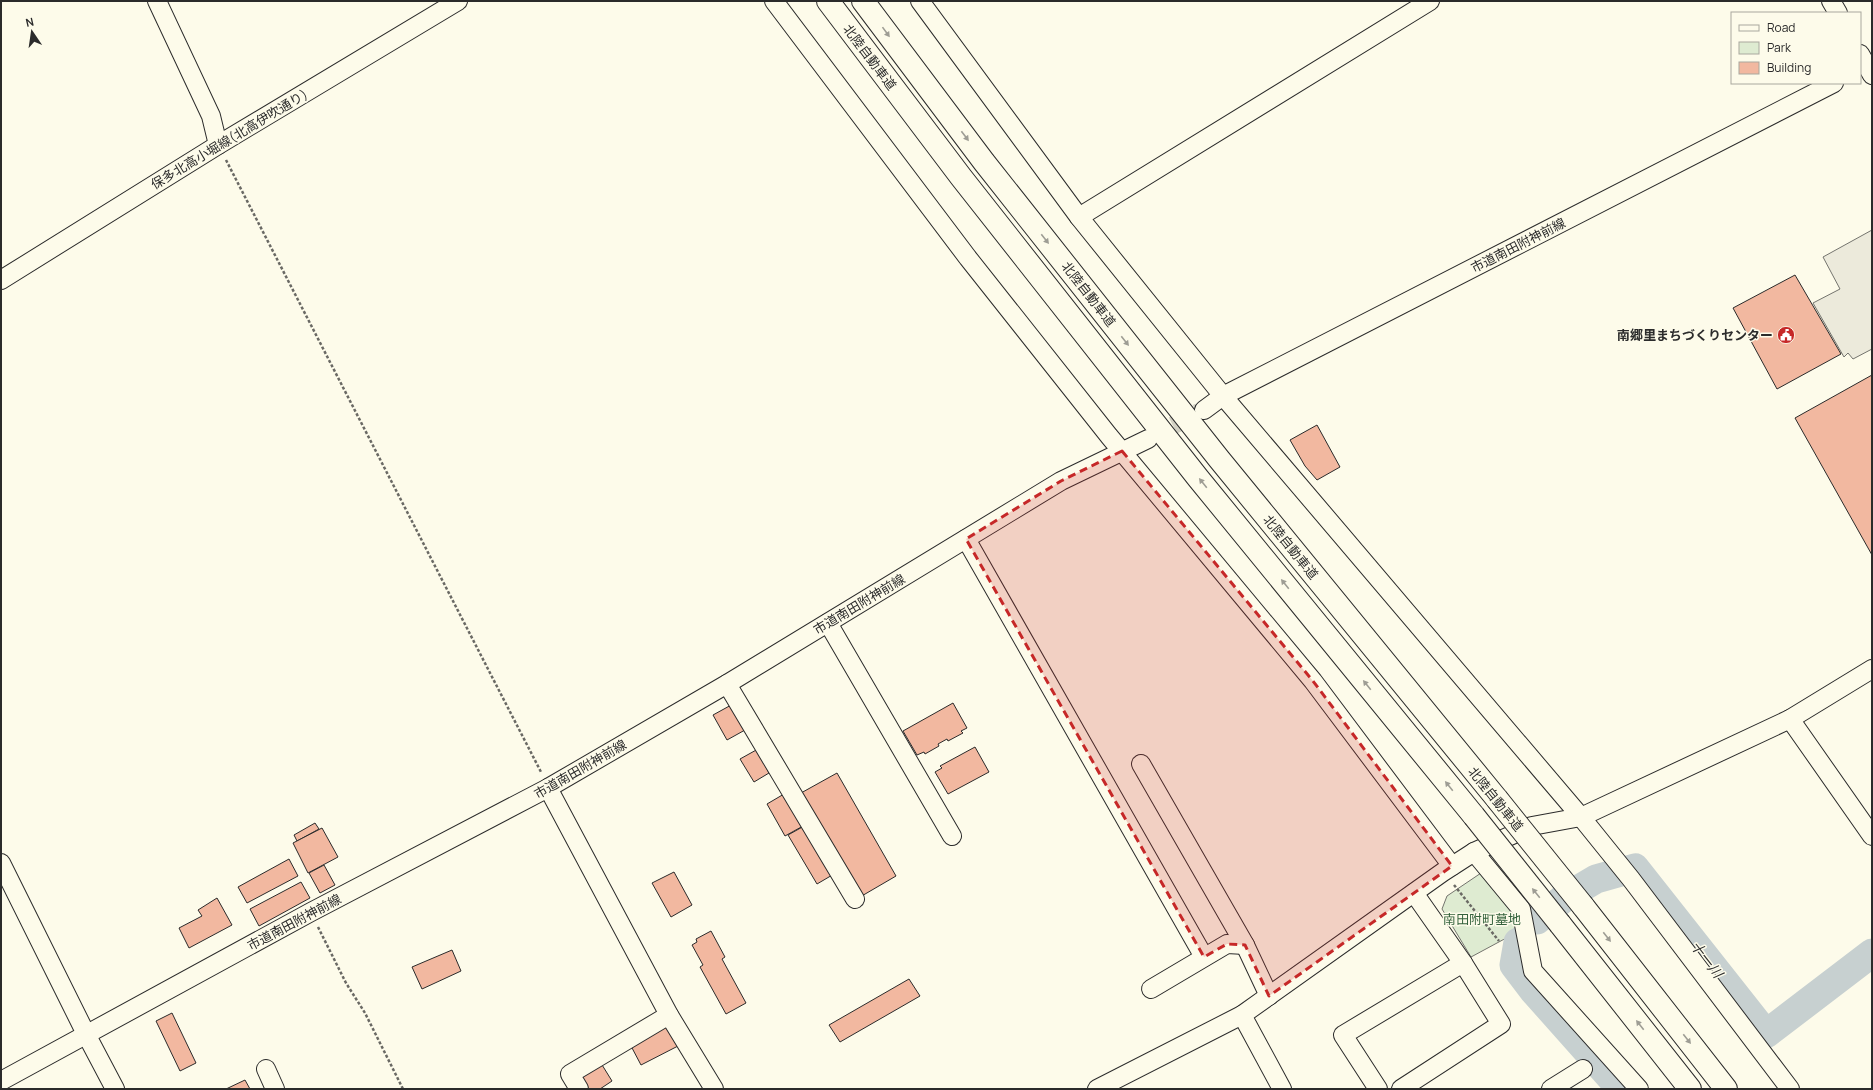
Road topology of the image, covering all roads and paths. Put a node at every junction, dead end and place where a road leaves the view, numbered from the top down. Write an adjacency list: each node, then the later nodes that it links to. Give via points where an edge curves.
1 (157, 1): 11 (street, via 211,116)
2 (458, 1): 11 (street, 保多北高小堀線(北高伊吹通り))
3 (774, 1): 17 (street, via 968,258)
4 (828, 1): 57 (highway, 北陸自動車道, one-way to 4, bridge, via 1474,816 1198,478 961,177)
5 (863, 1): 58 (highway, 北陸自動車道, one-way to 58, bridge, via 984,162 1214,453 1497,799)
6 (920, 1): 12 (street)
7 (1430, 1): 12 (street)
8 (1831, 1): 9 (street)
9 (1837, 12)
10 (1832, 84): 14 (street, 市道南田附神前線)
11 (218, 145): 13 (street, 保多北高小堀線(北高伊吹通り)); 24 (path)
12 (1079, 217): 14 (street)
13 (1, 280)
14 (1224, 396): 15 (street, 市道南田附神前線); 25 (street)
15 (1204, 410)
16 (1148, 439): 17 (street, 市道南田附神前線)
17 (1122, 451): 18 (street, 市道南田附神前線, via 1061,481); 30 (street, via 1313,681)
18 (966, 540): 19 (street, 市道南田附神前線); 36 (street)
19 (828, 623): 21 (street, 市道南田附神前線); 26 (street)
20 (1872, 669): 22 (street)
21 (727, 684): 24 (street, 市道南田附神前線); 32 (street)
22 (1790, 719): 25 (street); 27 (street)
23 (1141, 764): 35 (street)
24 (548, 788): 33 (street, 市道南田附神前線); 40 (street)
25 (1581, 817): 28 (street, via 1532,826); 59 (street)
26 (952, 836)
27 (1872, 836)
28 (1474, 852): 30 (street); 56 (street, via 1521,909 1533,971)
29 (1, 864): 42 (street)
30 (1448, 869): 31 (street); 34 (path)
31 (1414, 893): 37 (street); 39 (street)
32 (855, 899)
33 (311, 912): 42 (street, 市道南田附神前線); 48 (path)
34 (1499, 942)
35 (1246, 944): 36 (street, via 1226,944); 39 (street)
36 (1204, 957): 38 (street)
37 (1463, 963): 53 (street, via 1344,1035); 54 (street, via 1501,1024)
38 (1151, 989)
39 (1269, 996): 41 (street)
40 (669, 1015): 49 (street, via 570,1074); 50 (street)
41 (1242, 1015): 51 (street); 52 (street)
42 (86, 1034): 45 (street, 市道南田附神前線); 46 (street)
43 (266, 1068): 47 (street)
44 (1583, 1069): 55 (street)
45 (1, 1081)
46 (115, 1089)
47 (275, 1089)
48 (403, 1089)
49 (579, 1089)
50 (714, 1089)
51 (1098, 1089)
52 (1282, 1089)
53 (1378, 1089)
54 (1401, 1089)
55 (1551, 1089)
56 (1639, 1089)
57 (1690, 1089)
58 (1726, 1089)
59 (1790, 1089)

